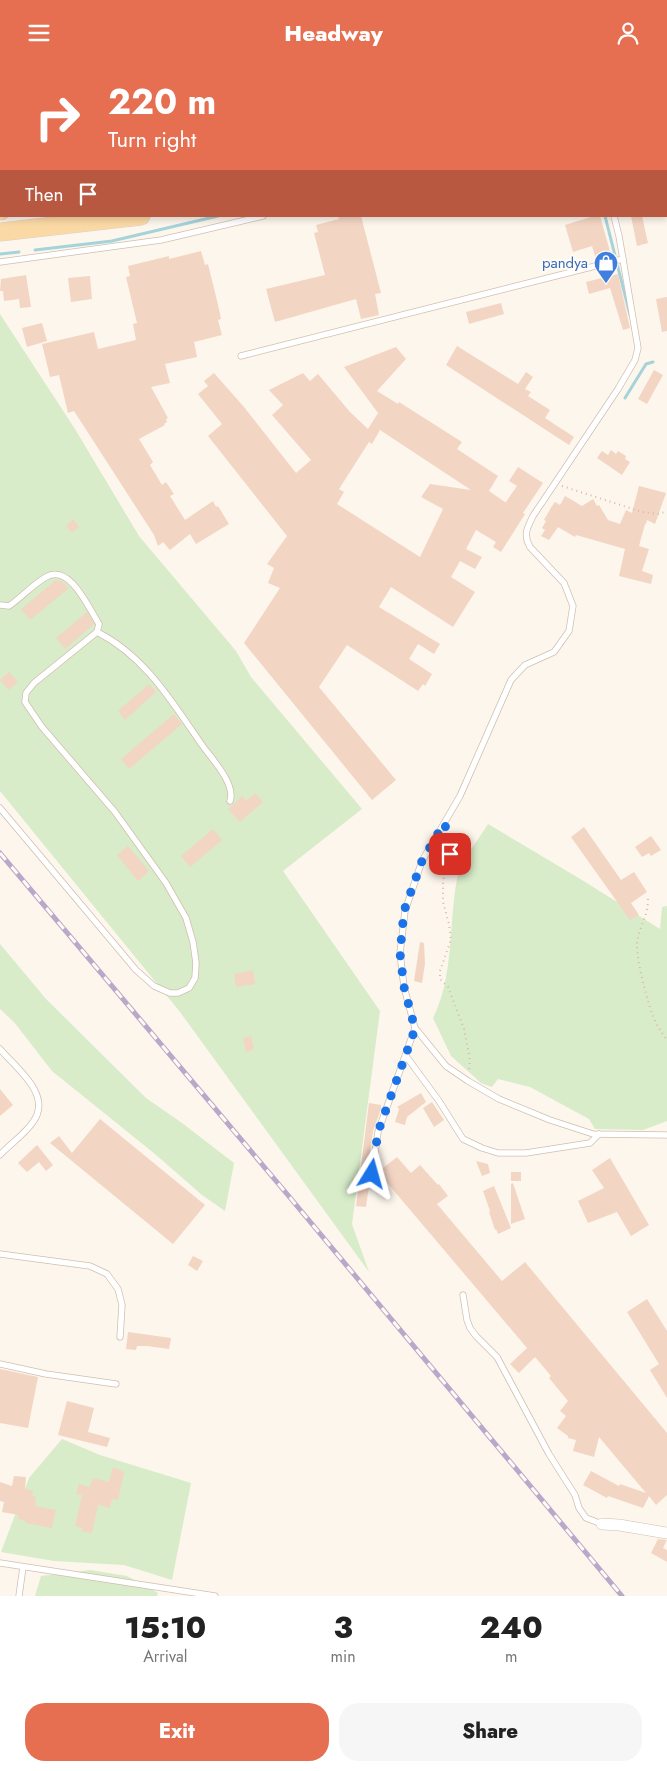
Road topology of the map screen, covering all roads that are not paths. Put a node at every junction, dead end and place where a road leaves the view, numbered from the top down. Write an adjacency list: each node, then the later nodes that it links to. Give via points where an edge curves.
1 (134, 217): 4 (main road)
2 (253, 217): 6 (lane, via 161,240)
3 (614, 217): 5 (lane)
4 (0, 233)
5 (623, 259): 7 (lane); 12 (lane, via 638,348 636,360 526,530 526,541 530,547 564,583 573,606 569,631 554,652 525,665 511,680 460,796 422,861 404,911 400,953 404,987)
6 (0, 262)
7 (241, 356)
8 (0, 605): 9 (lane, via 8,606 47,576 55,574 75,584 100,625)
9 (96, 631): 10 (lane, via 124,649 168,695 219,767 229,786); 11 (lane, via 34,683 26,693 25,702 42,727 115,812 175,896 193,941 195,978 189,988 170,993 154,986 136,970)
10 (230, 801)
11 (0, 808)
12 (415, 1029): 14 (lane); 15 (lane, via 446,1066 499,1099)
13 (0, 1049): 17 (lane, via 35,1090 39,1107 32,1124)
14 (406, 1057): 15 (lane, via 463,1139 482,1148 498,1153 526,1153 590,1143); 18 (lane, via 378,1132)
15 (599, 1134): 16 (lane)
16 (667, 1135)
17 (0, 1155)
18 (372, 1174)
19 (0, 1255): 21 (lane, via 90,1266 107,1274 118,1289 122,1305)
20 (463, 1295): 24 (lane, via 470,1327 497,1357 579,1508 586,1518)
21 (120, 1337)
22 (0, 1364): 23 (lane)
23 (116, 1384)
24 (602, 1524): 25 (street)
25 (667, 1533)
26 (0, 1563): 27 (lane)
27 (23, 1567): 28 (lane); 29 (lane)
28 (19, 1596)
29 (215, 1596)

